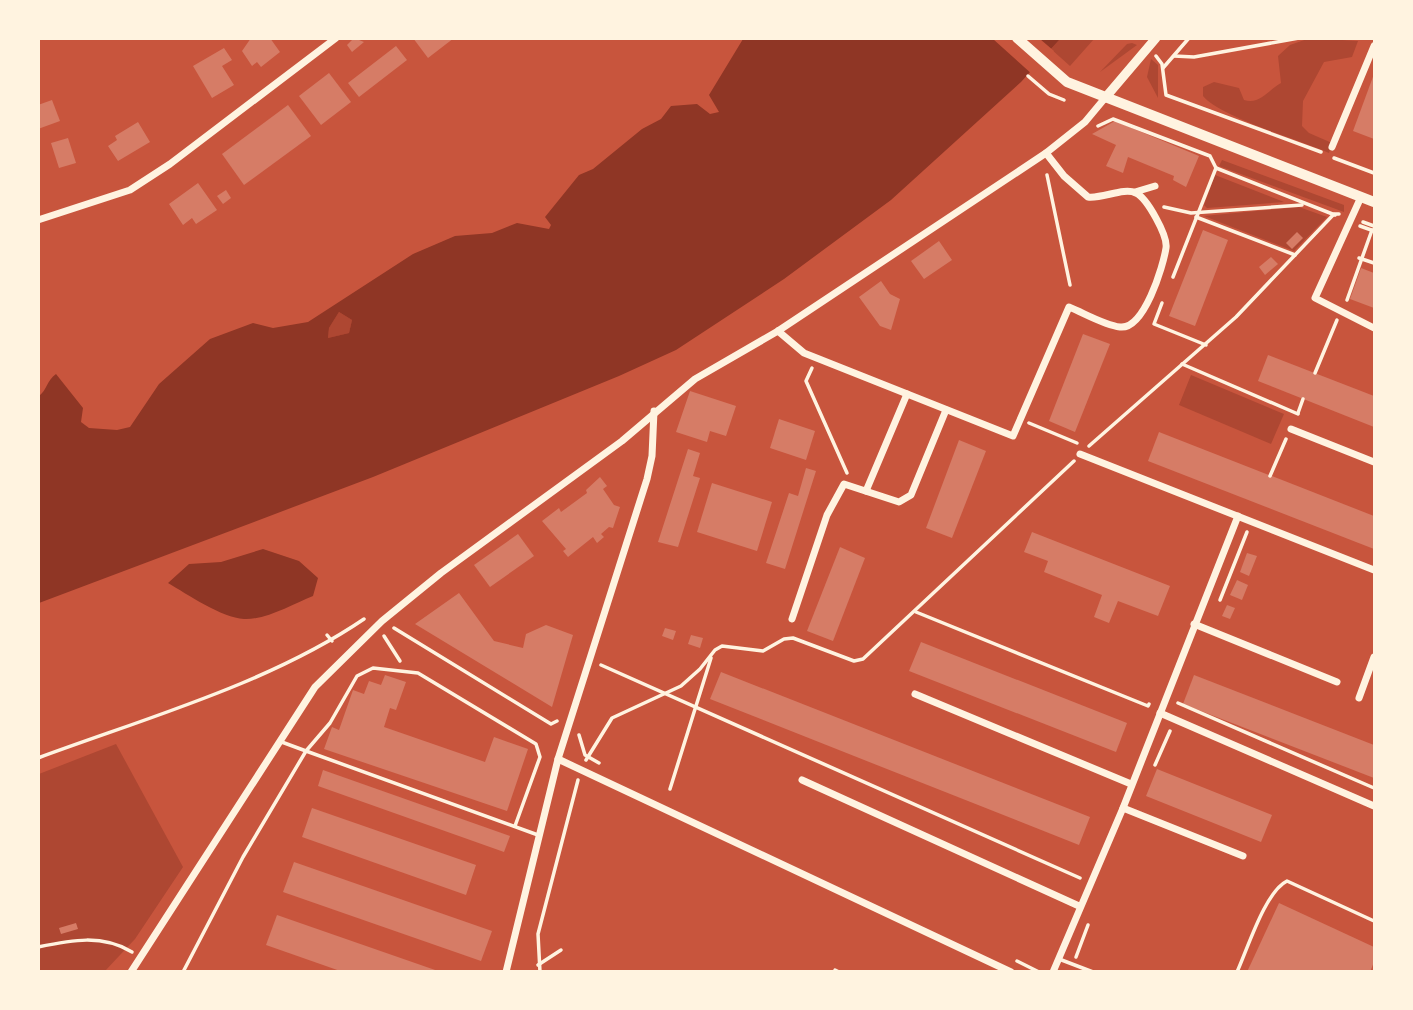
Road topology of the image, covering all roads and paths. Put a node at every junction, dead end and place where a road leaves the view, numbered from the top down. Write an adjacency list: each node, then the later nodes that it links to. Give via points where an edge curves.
1 (336, 38): 28 (street, via 130,190)
2 (1017, 38): 11 (main road, via 1067,82)
3 (1156, 38): 11 (street)
4 (1189, 38): 8 (path)
5 (1299, 38): 8 (path, via 1194,58)
6 (1374, 46): 14 (street)
7 (1155, 54): 9 (path)
8 (1174, 56): 9 (path)
9 (1163, 68): 18 (path, via 1166,94)
10 (1028, 76): 12 (path, via 1049,94)
11 (1105, 98): 15 (street, via 1085,122); 21 (main road)
12 (1065, 100)
13 (1113, 119): 16 (path, via 1210,156)
14 (1332, 147)
15 (1046, 153): 20 (street, via 1088,197); 40 (street)
16 (1216, 168): 24 (path); 26 (path)
17 (1046, 171): 34 (path)
18 (1374, 173)
19 (1155, 186): 20 (street)
20 (1135, 192): 23 (street)
21 (1361, 197): 22 (main road); 38 (street, via 1315,298)
22 (1374, 202)
23 (1147, 205): 26 (path); 49 (street, via 1166,244 1144,313 1120,327 1069,307)
24 (1308, 205): 25 (path); 26 (path)
25 (1334, 214): 27 (path); 31 (path)
26 (1196, 215): 31 (path); 35 (path)
27 (1344, 215)
28 (38, 220)
29 (1360, 224): 30 (path)
30 (1374, 229): 32 (path)
31 (1295, 255): 41 (path)
32 (1359, 258): 33 (path); 37 (path, via 1345,299)
33 (1374, 263)
34 (1070, 285)
35 (1169, 287)
36 (1164, 299): 41 (path, via 1154,324)
37 (1355, 304)
38 (1340, 312): 39 (street); 44 (path)
39 (1374, 328)
40 (778, 331): 42 (street); 47 (street, via 695,379)
41 (1206, 345): 43 (path)
42 (804, 353): 45 (street); 54 (path, via 814,365 806,381 848,474)
43 (1182, 364): 48 (path); 51 (path)
44 (1315, 373)
45 (907, 394): 46 (street); 55 (street)
46 (946, 410): 49 (street, via 1013,436); 55 (street, via 911,495 899,502)
47 (654, 411): 60 (street, via 622,441); 81 (street, via 647,479)
48 (1298, 414)
49 (1020, 419): 51 (path)
50 (1291, 429): 53 (street)
51 (1088, 447): 52 (path)
52 (1080, 454): 56 (street); 58 (path)
53 (1374, 462)
54 (846, 485): 55 (street); 59 (street, via 827,515)
55 (866, 491)
56 (1238, 516): 57 (street); 61 (street)
57 (1374, 570)
58 (916, 612): 64 (path, via 858,661 793,638 763,650 723,646); 70 (path, via 1148,706)
59 (792, 619)
60 (382, 621): 63 (path, via 367,617); 77 (street, via 324,676)
61 (1194, 624): 68 (street); 75 (street)
62 (327, 635): 63 (path)
63 (332, 641): 80 (path, via 211,694)
64 (711, 656): 69 (path); 74 (path)
65 (1374, 657): 72 (street)
66 (599, 664): 69 (path)
67 (406, 670): 76 (path, via 383,637 393,627 551,724); 78 (lane, via 373,668 357,676 330,723); 89 (lane, via 536,744 540,758)
68 (1337, 682)
69 (668, 693): 74 (path); 79 (path, via 618,713)
70 (1154, 693)
71 (915, 694): 83 (street)
72 (1359, 698)
73 (1178, 704): 85 (path)
74 (698, 706): 86 (path); 92 (path)
75 (1160, 713): 83 (street); 87 (street)
76 (560, 716)
77 (279, 741): 78 (lane); 97 (street)
78 (306, 751): 89 (lane); 101 (lane)
79 (588, 757)
80 (38, 758)
81 (558, 759): 90 (street); 104 (street)
82 (802, 780): 93 (street)
83 (1131, 784): 88 (street)
84 (576, 785): 99 (path, via 542,914)
85 (1374, 788)
86 (670, 789)
87 (1374, 806)
88 (1123, 808): 91 (street); 92 (street)
89 (515, 826): 90 (lane)
90 (538, 835): 102 (street)
91 (1243, 856)
92 (1089, 882): 93 (street)
93 (1079, 906): 98 (street)
94 (1374, 921): 107 (lane, via 1287,881 1271,896)
95 (38, 947): 97 (path, via 95,938)
96 (561, 950): 99 (path)
97 (140, 957): 100 (street)
98 (1059, 959): 105 (street); 106 (lane)
99 (538, 965): 103 (path)
100 (131, 971)
101 (183, 971)
102 (506, 971)
103 (540, 971)
104 (1011, 971)
105 (1054, 971)
106 (1093, 971)
107 (1237, 971)

